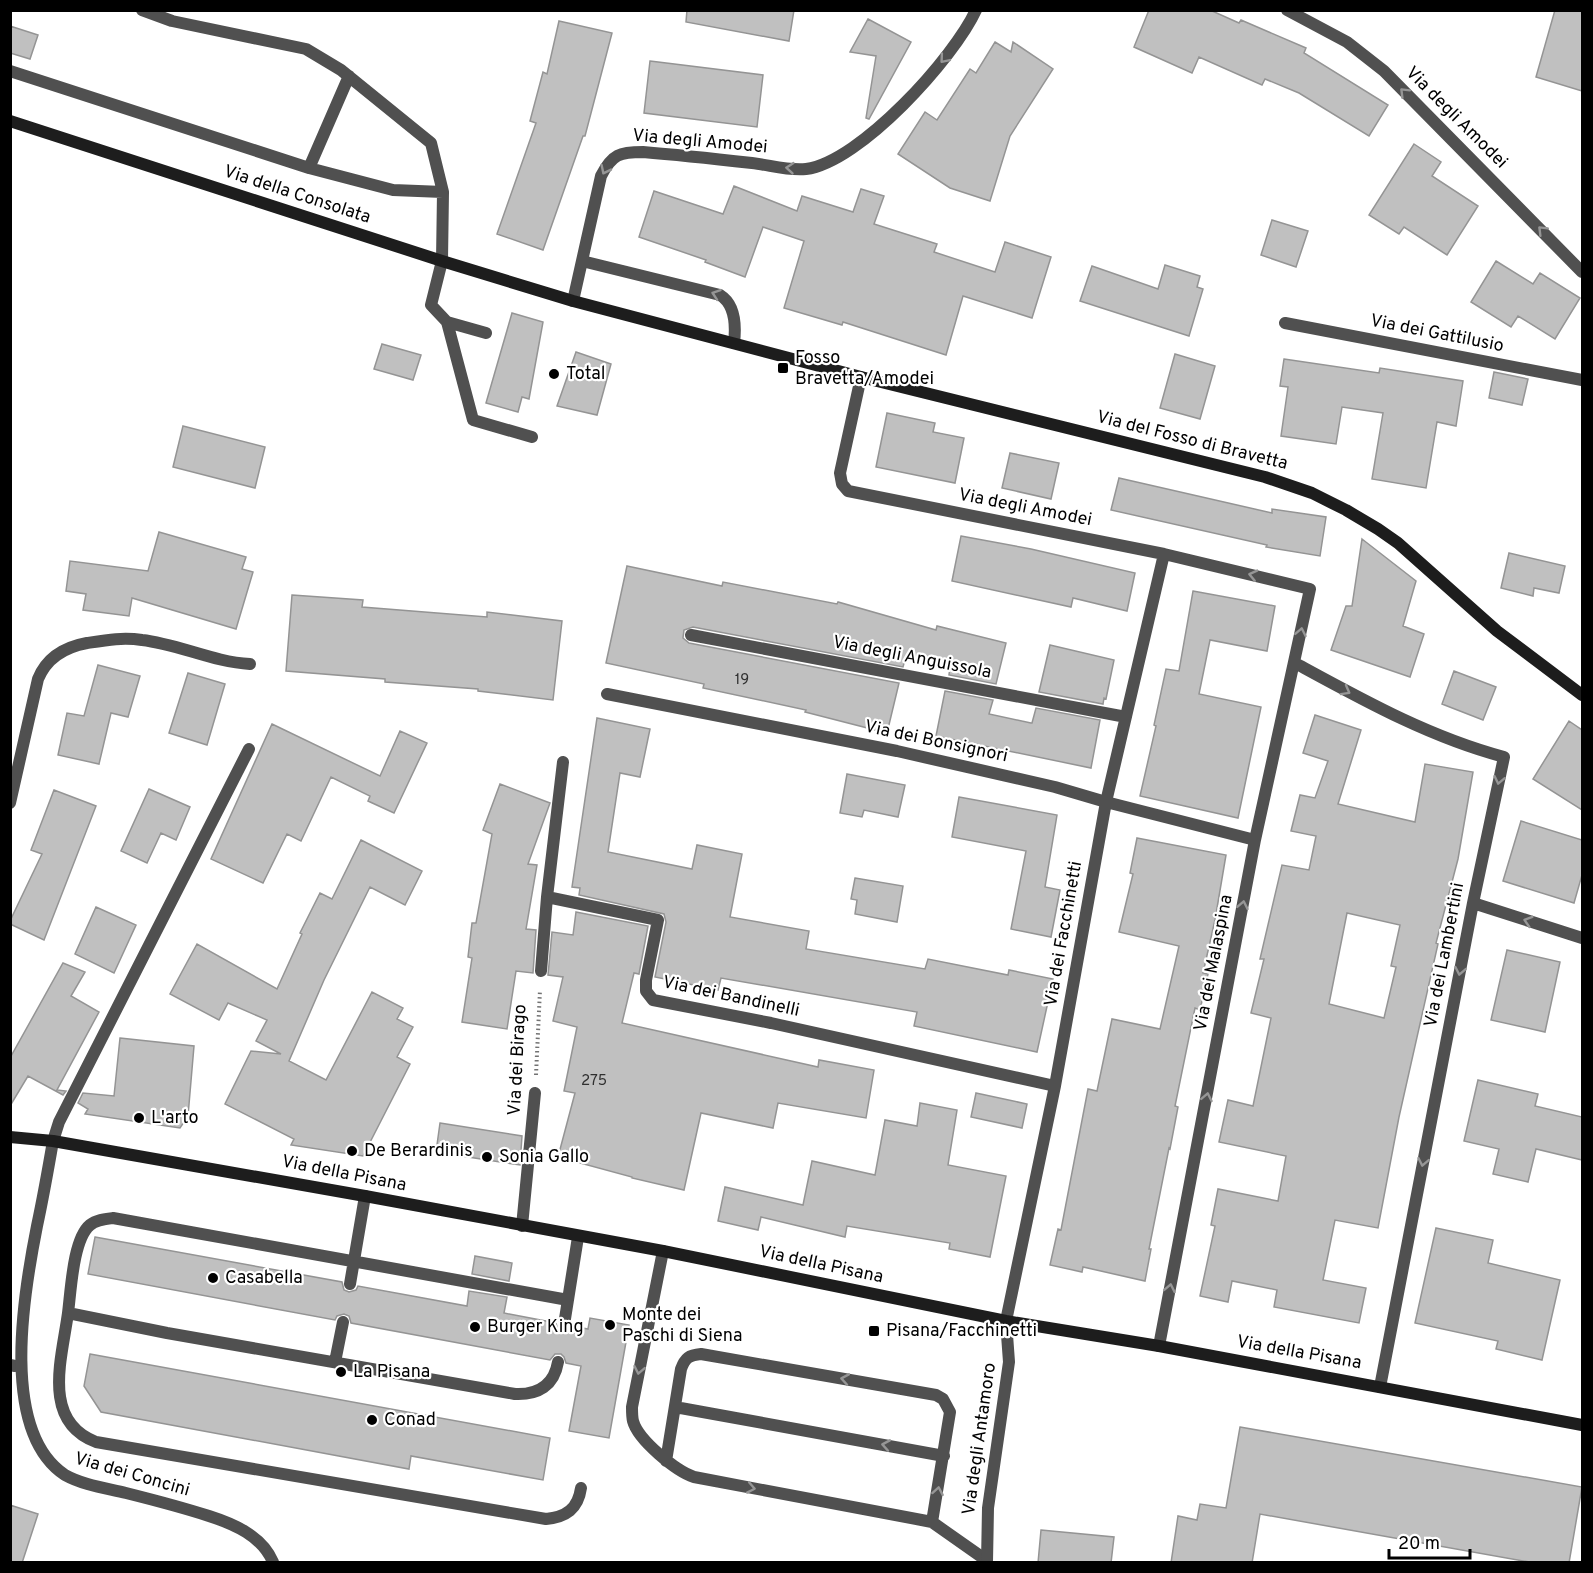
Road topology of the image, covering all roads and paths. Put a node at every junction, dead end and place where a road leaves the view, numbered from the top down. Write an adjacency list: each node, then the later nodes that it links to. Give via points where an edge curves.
1 (142, 10): 5 (street, via 172,21 306,49)
2 (976, 10): 10 (street, Via degli Amodei, one-way to 10, via 952,50 894,112 847,152 822,165 794,169 643,152 612,158 602,176)
3 (1287, 10): 11 (street, Via degli Amodei, one-way to 3, via 1384,71 1347,42)
4 (10, 71): 7 (street)
5 (349, 76): 7 (street); 8 (street, via 431,143)
6 (10, 121): 9 (main road, Via della Consolata)
7 (309, 168): 8 (street, via 393,190)
8 (443, 192): 9 (street)
9 (442, 261): 12 (main road, Via della Consolata); 13 (street, via 431,305)
10 (582, 261): 12 (street, Via degli Amodei); 16 (street, one-way to 10, via 732,309 720,295)
11 (1582, 272)
12 (573, 301): 16 (main road, Via del Fosso di Bravetta)
13 (447, 322): 15 (street); 19 (street, via 473,420)
14 (1285, 322): 18 (street, Via dei Gattilusio)
15 (486, 333)
16 (734, 343): 17 (main road, Via del Fosso di Bravetta)
17 (861, 377): 20 (street, Via degli Amodei, via 840,473 848,491); 26 (main road, Via del Fosso di Bravetta, via 1265,477 1312,493 1398,543 1497,631)
18 (1582, 380)
19 (532, 437)
20 (1164, 554): 21 (street, Via degli Amodei, one-way to 20); 27 (street, Via dei Facchinetti)
21 (1310, 589): 23 (street, Via dei Malaspina, one-way to 21)
22 (691, 635): 27 (street, Via degli Anguissola)
23 (1295, 663): 32 (street, Via dei Malaspina); 34 (street, Via dei Lambertini, one-way to 34, via 1415,726 1504,757)
24 (250, 664): 31 (street, via 125,638 78,645 56,654 38,679)
25 (607, 694): 30 (street, Via dei Bonsignori, via 897,751)
26 (1582, 696)
27 (1126, 717): 30 (street, Via dei Facchinetti)
28 (249, 749): 40 (street, via 59,1122)
29 (563, 762): 33 (street)
30 (1106, 802): 32 (street, Via dei Bonsignori); 37 (street, Via dei Facchinetti)
31 (10, 803)
32 (1255, 840): 52 (street, Via dei Malaspina, one-way to 32)
33 (547, 897): 36 (street); 37 (street, Via dei Bandinelli, via 658,920 646,991 661,1003 771,1023)
34 (1473, 903): 35 (street, one-way to 34); 56 (street, Via dei Lambertini, one-way to 56)
35 (1582, 938)
36 (541, 971): 38 (path, Via dei Birago)
37 (1055, 1086): 49 (street, Via dei Facchinetti)
38 (535, 1093): 42 (street, Via dei Birago)
39 (10, 1137): 40 (main road, Via della Pisana)
40 (53, 1141): 41 (main road, Via della Pisana); 55 (street, Via dei Concini)
41 (365, 1196): 42 (main road, Via della Pisana); 45 (street)
42 (522, 1226): 43 (main road, Via della Pisana)
43 (578, 1237): 44 (main road, Via della Pisana); 47 (street)
44 (663, 1251): 49 (main road, Via della Pisana); 60 (street, one-way to 60, via 632,1407 639,1432)
45 (355, 1260): 46 (street); 47 (street); 48 (street, via 113,1218 99,1220 84,1231 79,1242)
46 (350, 1284)
47 (568, 1300): 51 (street)
48 (68, 1313): 53 (street); 61 (street, via 58,1392 67,1422 84,1438 546,1518 567,1514 575,1507)
49 (1005, 1321): 52 (main road, Via della Pisana); 63 (street, Via degli Antamoro, via 1009,1362 988,1508)
50 (343, 1322): 53 (street)
51 (564, 1325)
52 (1159, 1346): 56 (main road, Via della Pisana)
53 (335, 1362): 54 (street, via 515,1394 543,1389)
54 (558, 1362)
55 (13, 1365): 64 (street, Via dei Concini, via 21,1421 32,1445 56,1470 83,1483 231,1523 256,1540)
56 (1380, 1387): 58 (main road, Via della Pisana)
57 (675, 1407): 59 (street, one-way to 57); 59 (street, one-way to 57, via 950,1412 936,1395 700,1354 683,1362); 60 (street)
58 (1582, 1425)
59 (944, 1456): 62 (street, one-way to 59)
60 (666, 1461): 62 (street, one-way to 62, via 694,1477)
61 (581, 1488)
62 (932, 1522): 63 (street)
63 (987, 1561)
64 (273, 1563)

